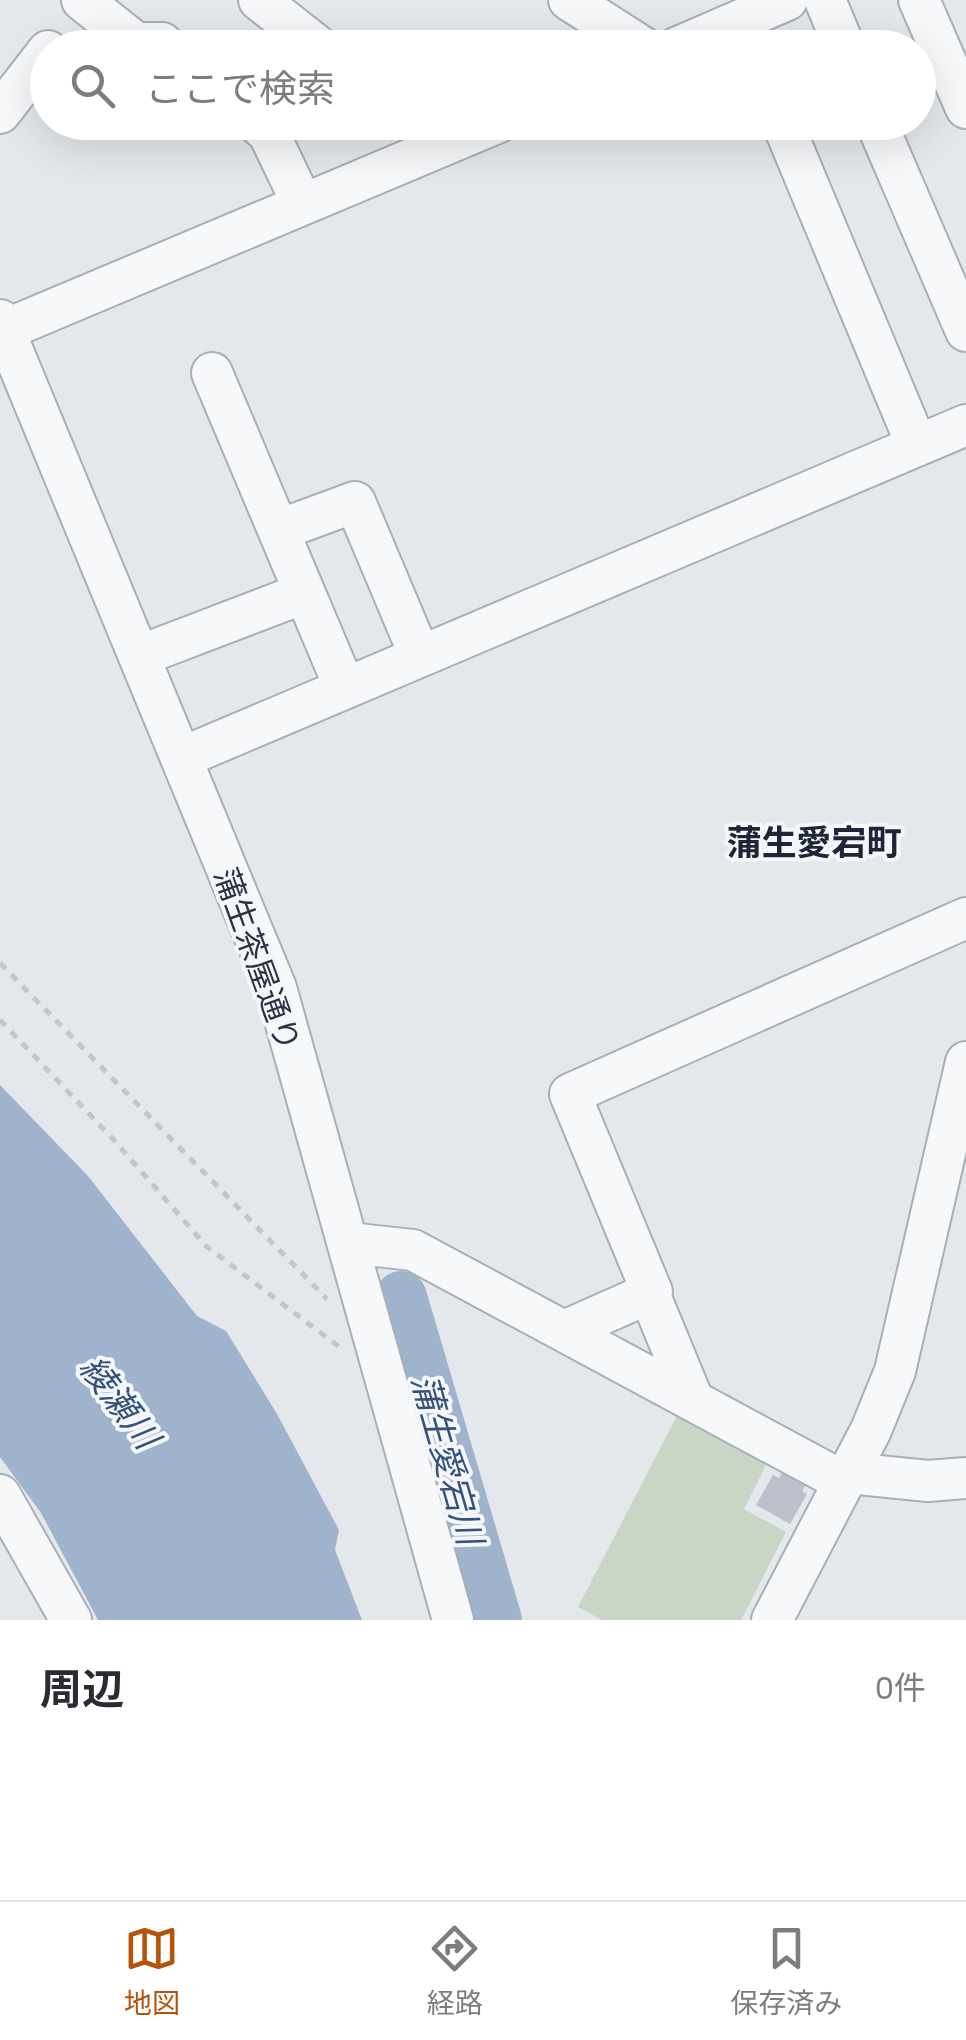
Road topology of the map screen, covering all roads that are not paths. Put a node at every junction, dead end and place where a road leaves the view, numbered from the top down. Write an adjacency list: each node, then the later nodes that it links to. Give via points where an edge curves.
1 (259, 0): 9 (street)
2 (569, 0): 10 (street)
3 (787, 0): 11 (street)
4 (824, 0): 12 (street)
5 (920, 0): 13 (street)
6 (84, 1): 7 (street); 8 (street)
7 (63, 30)
8 (120, 30)
9 (297, 30)
10 (616, 30)
11 (750, 30)
12 (837, 30)
13 (933, 30)
14 (936, 38): 16 (street)
15 (30, 73): 17 (street)
16 (966, 108)
17 (0, 112)
18 (272, 140): 22 (street)
19 (419, 140): 22 (street)
20 (790, 140): 27 (street)
21 (884, 140): 24 (street)
22 (302, 203): 23 (street)
23 (3, 324): 30 (street, 蒲生茶屋通り)
24 (966, 332)
25 (212, 373): 28 (street)
26 (966, 424): 27 (street)
27 (917, 446): 31 (street)
28 (279, 530): 29 (street); 31 (street, via 356,502)
29 (304, 593): 30 (street); 32 (street)
30 (138, 656): 33 (street, 蒲生茶屋通り)
31 (420, 656): 32 (street)
32 (344, 686): 33 (street)
33 (181, 758): 36 (street, 蒲生茶屋通り, via 276,988)
34 (966, 918): 37 (street, via 570,1094)
35 (966, 1062): 40 (street, via 895,1371)
36 (350, 1244): 38 (street, via 413,1250); 45 (street, 蒲生茶屋通り)
37 (649, 1294): 38 (street); 39 (street)
38 (564, 1331): 39 (street)
39 (693, 1400): 40 (street)
40 (847, 1478): 41 (street); 43 (street)
41 (966, 1478)
42 (0, 1495): 44 (street)
43 (778, 1619)
44 (71, 1620)
45 (453, 1620)

